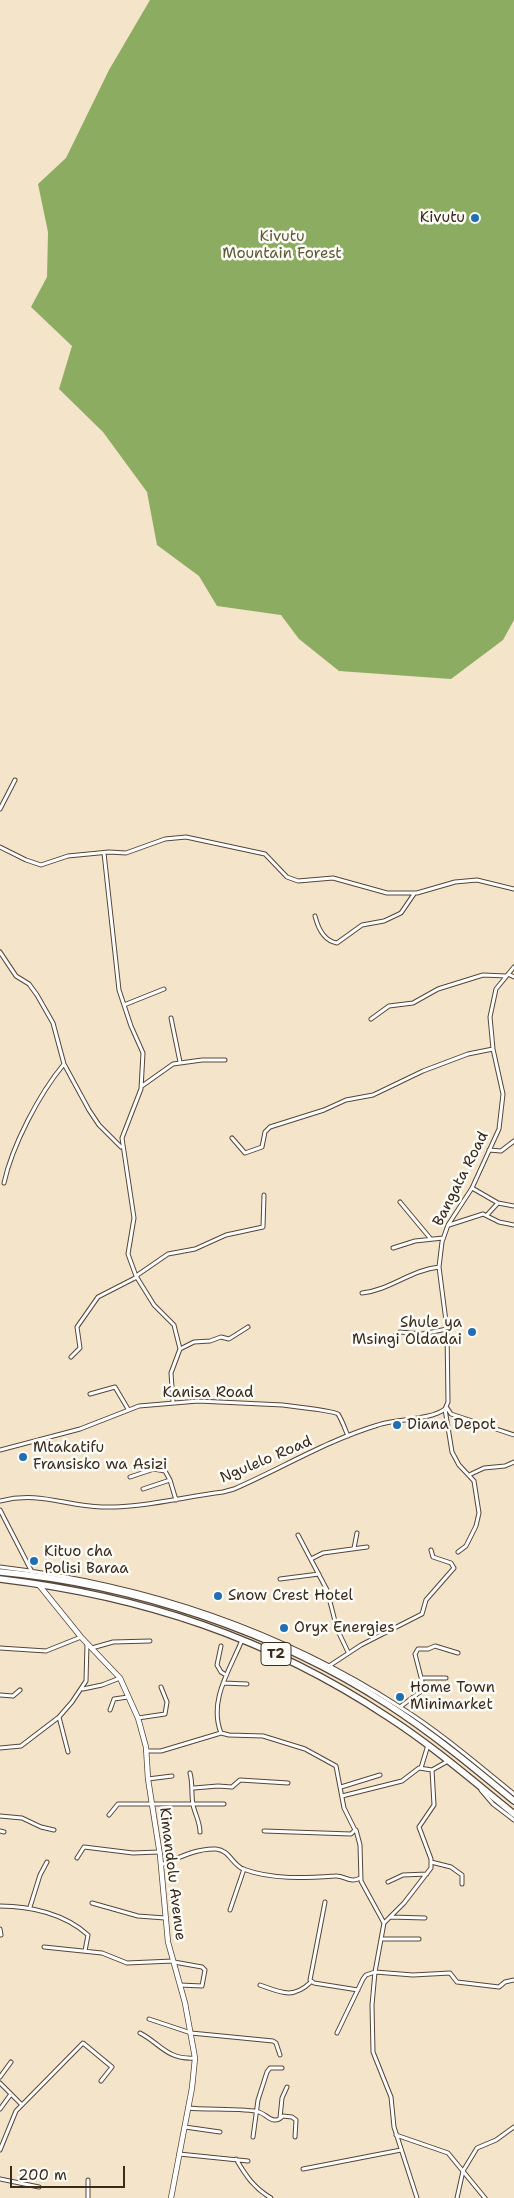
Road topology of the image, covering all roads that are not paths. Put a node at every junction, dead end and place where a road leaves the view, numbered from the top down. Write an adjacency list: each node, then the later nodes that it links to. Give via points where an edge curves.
1 (14, 780): 2 (street)
2 (0, 808)
3 (0, 847): 4 (street, via 41,865 66,857)
4 (104, 852): 6 (street, via 126,853 164,839 195,838 265,854 286,877 293,880 332,878 383,893); 13 (street, via 118,987)
5 (514, 889): 6 (street, via 477,880)
6 (414, 893): 7 (street, via 401,913 362,926 337,944 323,934)
7 (315, 916)
8 (0, 952): 19 (street, via 16,976 33,989 48,1011)
9 (514, 967): 10 (street, Bangata Road)
10 (507, 975): 11 (street); 15 (street, via 483,975 438,989 413,1002 389,1006); 16 (street, Bangata Road, via 496,990 492,1003)
11 (514, 977)
12 (164, 989): 13 (street)
13 (124, 1005): 20 (street, via 143,1050)
14 (171, 1018): 18 (street)
15 (371, 1019)
16 (493, 1049): 21 (street, via 468,1054 373,1094 346,1100 270,1127 259,1150 245,1153); 24 (street, Bangata Road, via 503,1102)
17 (225, 1060): 18 (street)
18 (180, 1062): 20 (street)
19 (64, 1064): 23 (street, via 99,1125); 25 (street, via 46,1087 30,1117 9,1160)
20 (142, 1086): 23 (street, via 123,1133)
21 (232, 1138)
22 (514, 1141): 24 (street, via 501,1151)
23 (122, 1147): 38 (street, via 134,1218 128,1254)
24 (490, 1150): 26 (street, Bangata Road)
25 (4, 1183)
26 (472, 1188): 29 (street); 32 (street, Bangata Road)
27 (264, 1195): 38 (street, via 263,1228 226,1234 195,1249 168,1254)
28 (400, 1202): 35 (street)
29 (498, 1203): 30 (street); 31 (street)
30 (514, 1206)
31 (487, 1215): 32 (street, via 474,1215); 33 (street)
32 (448, 1225): 34 (street, Bangata Road)
33 (514, 1225)
34 (443, 1238): 35 (street); 37 (street, Bangata Road)
35 (430, 1239): 36 (street)
36 (392, 1248)
37 (439, 1267): 39 (street, via 421,1270 387,1288); 41 (street, Bangata Road)
38 (136, 1276): 43 (street, via 155,1307 172,1322); 44 (street, via 96,1299 77,1327 80,1348)
39 (362, 1293)
40 (248, 1327): 43 (street, via 229,1339 221,1337 210,1342 194,1342)
41 (447, 1329): 42 (street, via 419,1334 400,1332); 47 (street, Bangata Road)
42 (389, 1340)
43 (180, 1349): 46 (street, via 171,1373)
44 (71, 1357)
45 (90, 1394): 48 (street, via 115,1388)
46 (173, 1402): 48 (street, Kanisa Road); 50 (street, Kanisa Road, via 283,1405 332,1410 338,1414)
47 (446, 1407): 49 (street, via 451,1414); 50 (street, Ngulelo Road, via 435,1414 378,1425); 53 (street, Bangata Road, via 452,1452)
48 (128, 1409): 51 (street, Kanisa Road, via 80,1429)
49 (514, 1435)
50 (348, 1436): 58 (street, Ngulelo Road, via 234,1489)
51 (0, 1450)
52 (514, 1462): 53 (street, via 484,1468)
53 (470, 1475): 65 (street, via 475,1484 478,1520 466,1546)
54 (130, 1477): 55 (street, via 157,1469 167,1472)
55 (170, 1480): 56 (street); 58 (street)
56 (143, 1489)
57 (0, 1500): 58 (street, Ngulelo Road, via 35,1496 102,1507)
58 (176, 1500)
59 (0, 1510): 69 (street)
60 (357, 1532): 63 (street)
61 (298, 1535): 66 (street)
62 (367, 1547): 63 (street)
63 (354, 1548): 66 (street, via 323,1553)
64 (431, 1550): 81 (street, via 434,1558 451,1562 454,1568 426,1600 422,1614)
65 (458, 1552)
66 (311, 1559): 70 (street)
67 (0, 1567): 69 (street)
68 (0, 1572): 69 (highway, T2)
69 (33, 1574): 83 (street, via 121,1588 178,1604 264,1635); 117 (highway, T2, via 160,1603 293,1653 387,1704)
70 (319, 1574): 72 (street); 81 (street)
71 (0, 1579): 73 (highway, T2)
72 (280, 1579)
73 (37, 1583): 74 (street, Kimandolu Avenue); 75 (highway, T2, via 154,1608)
74 (82, 1637): 77 (street, Kimandolu Avenue); 79 (street, via 46,1651)
75 (243, 1639): 84 (street); 100 (highway, T2, via 344,1689)
76 (150, 1641): 80 (street, via 113,1642)
77 (87, 1644): 80 (street, Kimandolu Avenue); 91 (street, via 86,1677)
78 (221, 1646): 84 (street, via 217,1666)
79 (0, 1648)
80 (92, 1648): 85 (street, Kimandolu Avenue)
81 (348, 1652): 83 (street)
82 (458, 1653): 86 (street, via 435,1646 418,1648 415,1654)
83 (329, 1666): 95 (street)
84 (226, 1675): 88 (street)
85 (120, 1678): 91 (street); 94 (street, Kimandolu Avenue)
86 (421, 1678): 87 (street); 95 (street, via 423,1692)
87 (446, 1678)
88 (223, 1683): 89 (street); 99 (street, via 217,1703)
89 (247, 1684)
90 (160, 1687): 98 (street, via 166,1702 165,1714)
91 (82, 1689): 97 (street)
92 (20, 1690): 93 (street, via 12,1696)
93 (0, 1695)
94 (128, 1697): 96 (street, via 114,1699); 98 (street, Kimandolu Avenue)
95 (400, 1707): 115 (street)
96 (110, 1710)
97 (59, 1717): 101 (street, via 20,1746); 103 (street)
98 (138, 1718): 102 (street, Kimandolu Avenue)
99 (221, 1733): 102 (street, via 161,1752); 113 (street, via 263,1736 305,1748 336,1766)
100 (428, 1745): 104 (highway, T2); 105 (street)
101 (0, 1748)
102 (146, 1751): 110 (street, Kimandolu Avenue)
103 (68, 1752)
104 (448, 1761): 106 (street); 112 (highway, T2)
105 (420, 1768): 106 (street); 116 (street, via 402,1781)
106 (432, 1770): 132 (street, via 434,1805 419,1827)
107 (190, 1773): 114 (street)
108 (380, 1775): 113 (street)
109 (172, 1776): 110 (street)
110 (148, 1779): 118 (street, Kimandolu Avenue)
111 (288, 1783): 114 (street, via 240,1780 232,1787)
112 (477, 1785): 121 (highway, T2); 124 (street)
113 (341, 1787): 116 (street)
114 (194, 1788): 119 (street)
115 (514, 1794)
116 (342, 1796): 126 (street, via 344,1808)
117 (514, 1801)
118 (151, 1804): 119 (street); 122 (street, via 118,1804); 129 (street, Kimandolu Avenue)
119 (193, 1804): 120 (street); 128 (street)
120 (224, 1804)
121 (514, 1814)
122 (109, 1815)
123 (0, 1816): 125 (street, via 22,1818)
124 (514, 1820)
125 (54, 1830)
126 (356, 1830): 127 (street, via 351,1834); 136 (street, via 360,1846)
127 (264, 1831)
128 (200, 1832)
129 (159, 1852): 130 (street, via 130,1853 86,1846); 133 (street, Kimandolu Avenue)
130 (77, 1858)
131 (47, 1862): 142 (street)
132 (431, 1862): 135 (street); 138 (street, via 454,1868 462,1875)
133 (161, 1866): 134 (street, via 196,1851 214,1849 226,1853); 145 (street, Kimandolu Avenue)
134 (244, 1869): 136 (street, via 288,1878 336,1876 356,1881); 143 (street)
135 (427, 1874): 137 (street, via 402,1875); 144 (street)
136 (360, 1878): 147 (street)
137 (388, 1882)
138 (462, 1884)
139 (325, 1902): 157 (street)
140 (92, 1903): 145 (street, via 138,1916)
141 (0, 1906): 142 (street)
142 (30, 1908): 153 (street, via 50,1913 87,1933)
143 (230, 1910)
144 (389, 1917): 146 (street); 147 (street)
145 (165, 1918): 154 (street, Kimandolu Avenue)
146 (425, 1918)
147 (384, 1923): 150 (street)
148 (0, 1929): 149 (street)
149 (2, 1935)
150 (381, 1939): 151 (street); 155 (street)
151 (419, 1939)
152 (44, 1947): 153 (street)
153 (85, 1951): 154 (street, via 105,1954 127,1963)
154 (173, 1961): 158 (street, Kimandolu Avenue); 158 (street, via 205,1970 202,1986)
155 (375, 1972): 156 (street, via 404,1975 450,1972 457,1982 498,1987); 160 (street, via 365,1976); 182 (street, via 372,2047 391,2097)
156 (514, 1980)
157 (311, 1982): 159 (street, via 302,1990 291,1993); 160 (street)
158 (180, 1985): 163 (street, Kimandolu Avenue)
159 (260, 1985)
160 (358, 1990): 164 (street)
161 (149, 2019): 163 (street)
162 (140, 2033): 166 (street, via 166,2052 182,2058)
163 (192, 2033): 165 (street, via 273,2041); 166 (street, Kimandolu Avenue)
164 (337, 2033)
165 (280, 2055)
166 (196, 2058): 175 (street, Kimandolu Avenue)
167 (12, 2062): 169 (street)
168 (282, 2068): 177 (street, via 268,2070 261,2087)
169 (0, 2077)
170 (101, 2081): 174 (street, via 112,2067 83,2043)
171 (0, 2084): 173 (street)
172 (287, 2088): 178 (street, via 281,2102)
173 (11, 2094): 174 (street); 176 (street)
174 (22, 2105): 185 (street, via 14,2113)
175 (188, 2108): 177 (street); 179 (street, Kimandolu Avenue)
176 (0, 2109)
177 (258, 2112): 178 (street, via 268,2119); 183 (street)
178 (280, 2119): 184 (street, via 285,2116 295,2118)
179 (184, 2127): 181 (street); 187 (street, Kimandolu Avenue)
180 (514, 2127): 191 (street, via 477,2148)
181 (220, 2132)
182 (396, 2136): 186 (street); 191 (street, via 446,2152)
183 (253, 2137)
184 (295, 2137)
185 (0, 2150)
186 (401, 2150): 190 (street); 198 (street)
187 (180, 2154): 188 (street); 196 (street, Kimandolu Avenue)
188 (236, 2159): 189 (street); 197 (street, via 249,2181)
189 (248, 2161)
190 (303, 2169)
191 (463, 2170): 199 (street); 200 (street)
192 (0, 2179): 194 (street)
193 (88, 2180): 195 (street)
194 (39, 2187)
195 (88, 2198)
196 (170, 2198)
197 (271, 2198)
198 (417, 2198)
199 (458, 2198)
200 (485, 2198)

